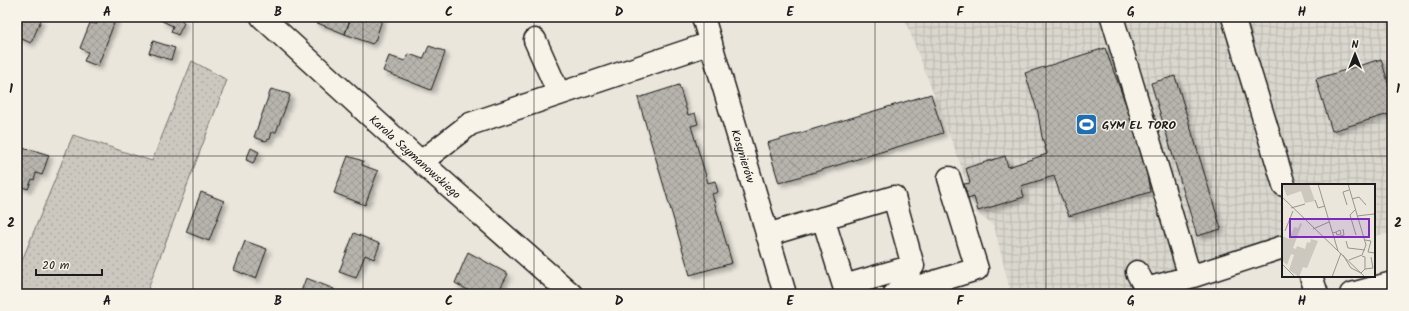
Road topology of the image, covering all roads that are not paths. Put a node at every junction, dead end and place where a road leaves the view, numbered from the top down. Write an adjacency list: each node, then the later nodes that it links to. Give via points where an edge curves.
1 (262, 17): 8 (street, Karola Szymanowskiego)
2 (703, 17): 6 (street, Kosynierów)
3 (1112, 17): 15 (street)
4 (1233, 17): 10 (street)
5 (535, 40): 7 (street)
6 (711, 43): 7 (street); 12 (street, Kosynierów)
7 (559, 94): 8 (street, via 470,124)
8 (421, 162): 19 (street, Karola Szymanowskiego)
9 (949, 178): 18 (street, via 977,269)
10 (1284, 184)
11 (823, 218): 11 (street, via 894,197 913,266 844,286); 12 (street)
12 (767, 235): 20 (street, Kosynierów)
13 (1282, 247): 15 (street)
14 (1137, 272): 15 (street, via 1146,288)
15 (1190, 277)
16 (1311, 277): 22 (street)
17 (1392, 283): 23 (street)
18 (933, 288): 21 (street)
19 (571, 294)
20 (785, 294)
21 (895, 294)
22 (1317, 294)
23 (1351, 294)

